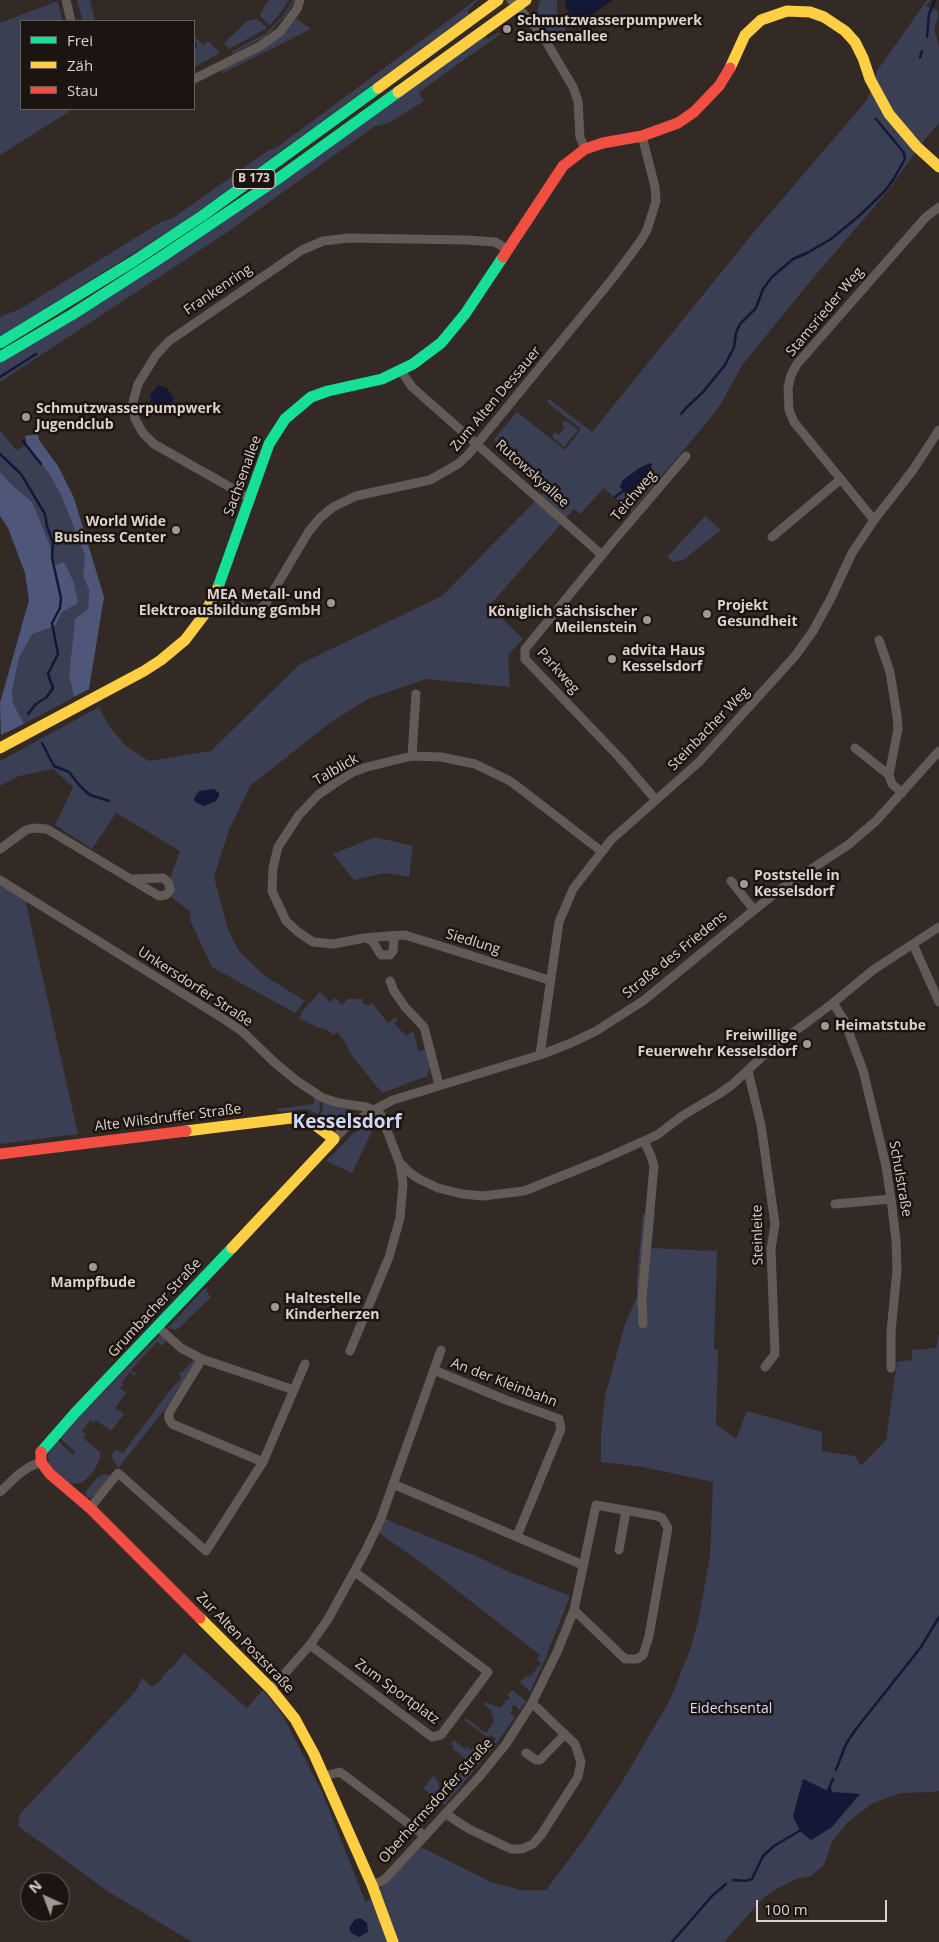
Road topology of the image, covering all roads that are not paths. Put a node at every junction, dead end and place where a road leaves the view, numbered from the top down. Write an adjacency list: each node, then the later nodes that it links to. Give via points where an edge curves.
1 (66, 0): 5 (street)
2 (300, 0): 6 (street, via 280,32 260,46)
3 (498, 0): 12 (street, B 173, via 202,216)
4 (518, 2): 8 (street, via 541,32 573,87 578,100 580,137); 13 (street, B 173, via 268,186 140,271)
5 (71, 20)
6 (195, 78)
7 (642, 136): 8 (street); 9 (street, via 678,123 709,98 727,74 745,36 761,20 787,11 810,12 835,23 855,42 889,114); 16 (street, Zum Alten Dessauer, via 656,202 647,230 613,278)
8 (585, 149): 11 (street, Sachsenallee, via 563,166)
9 (939, 167)
10 (939, 207): 18 (street, Stamsrieder Weg, via 926,217 865,285 791,375 789,410 794,422)
11 (507, 249): 14 (street, Sachsenallee, via 452,331 428,354); 19 (street, Frankenring, via 494,242 466,240 349,238 323,241 302,250 169,341 138,384 133,402 135,419 154,444)
12 (0, 343)
13 (0, 357)
14 (401, 371): 16 (street, Rutowskyallee, via 412,387); 19 (street, Sachsenallee, via 369,383 328,391 311,397 296,408 275,432)
15 (939, 430): 20 (street, Steinbacher Weg, via 914,470)
16 (478, 444): 22 (street, Rutowskyallee); 23 (street, Zum Alten Dessauer, via 458,464 430,480 356,496 333,507 309,531 265,605 257,611 249,611)
17 (686, 456): 22 (street, Teichweg)
18 (841, 479): 20 (street, Stamsrieder Weg); 21 (street)
19 (251, 497): 23 (street, Sachsenallee)
20 (874, 520): 32 (street, Steinbacher Weg, via 852,553 813,631 795,656 704,756)
21 (772, 537)
22 (602, 555): 32 (street, Parkweg, via 525,650 525,659)
23 (216, 594): 26 (street, Sachsenallee, via 194,630 161,660)
24 (879, 640): 30 (street, via 890,672 898,729)
25 (416, 694): 29 (street)
26 (0, 748)
27 (855, 748): 30 (street)
28 (939, 751): 31 (street, Straße des Friedens)
29 (412, 756): 34 (street, Talblick, via 441,757 475,764 526,793); 41 (street, Talblick, via 353,772 318,795 287,832 275,857 272,890 286,921 298,932 313,942 323,944)
30 (889, 776): 31 (street)
31 (902, 793): 38 (street, Straße des Friedens, via 848,845)
32 (656, 800): 34 (street, Steinbacher Weg)
33 (0, 849): 35 (street, via 26,830 47,828)
34 (601, 851): 43 (street, Steinbacher Weg, via 566,903 559,922)
35 (132, 879)
36 (0, 880): 50 (street, Unkersdorfer Straße, via 227,1021 274,1062 323,1098)
37 (731, 881): 38 (street)
38 (754, 910): 47 (street, Straße des Friedens, via 643,1001 596,1031)
39 (939, 927): 42 (street)
40 (388, 936): 41 (street, Talblick); 41 (street, via 394,940 393,952 385,956 379,954); 43 (street, Siedlung, via 405,935)
41 (368, 938)
42 (912, 944): 45 (street); 46 (street, via 873,970)
43 (549, 980): 47 (street, Steinbacher Weg)
44 (390, 982): 49 (street, via 405,1007 424,1026)
45 (939, 1002)
46 (833, 1003): 48 (street, via 773,1047); 55 (street, Schulstraße, via 844,1020 863,1070)
47 (540, 1055): 49 (street, Straße des Friedens)
48 (748, 1071): 52 (street, via 719,1094); 63 (street, Steinleite, via 761,1125 775,1224 771,1249 775,1354)
49 (438, 1085): 50 (street, Straße des Friedens)
50 (374, 1110): 51 (street, Straße des Friedens); 54 (street, via 381,1115)
51 (334, 1138): 53 (street, Alte Wilsdruffer Straße, via 314,1124 291,1118); 58 (street, Grumbacher Straße)
52 (644, 1141): 54 (street, via 524,1191 505,1194 462,1194 438,1188 414,1176); 57 (street, via 654,1166 642,1298)
53 (0, 1154)
54 (400, 1164): 60 (street, via 403,1184 400,1218 390,1257)
55 (891, 1199): 56 (street); 64 (street, Schulstraße, via 896,1240)
56 (835, 1204)
57 (643, 1324)
58 (158, 1327): 61 (street, via 181,1348); 67 (street, Grumbacher Straße, via 42,1449)
59 (441, 1350): 65 (street, An der Kleinbahn)
60 (350, 1351)
61 (202, 1359): 66 (street); 68 (street, via 168,1419 172,1424)
62 (305, 1364): 66 (street)
63 (765, 1367)
64 (891, 1368)
65 (434, 1370): 69 (street, An der Kleinbahn); 73 (street, An der Kleinbahn, via 559,1419 561,1429)
66 (294, 1390): 68 (street)
67 (40, 1462): 70 (street, via 28,1467); 71 (street, Zur Alten Poststraße)
68 (262, 1462): 71 (street, via 206,1551 118,1473)
69 (393, 1484): 73 (street); 76 (street, An der Kleinbahn, via 380,1521)
70 (0, 1492)
71 (90, 1508): 79 (street, Zur Alten Poststraße)
72 (626, 1511): 74 (street); 75 (street, Oberhermsdorfer Straße, via 596,1505); 77 (street, via 662,1518 668,1528 649,1636 642,1655 636,1659 625,1659)
73 (517, 1536): 75 (street)
74 (619, 1550)
75 (583, 1565): 77 (street, Oberhermsdorfer Straße)
76 (355, 1572): 78 (street); 78 (street, Zum Sportplatz, via 488,1672 441,1735 432,1737)
77 (574, 1610): 80 (street, Oberhermsdorfer Straße)
78 (310, 1645): 79 (street)
79 (271, 1689): 83 (street, Zur Alten Poststraße, via 298,1725)
80 (532, 1703): 81 (street); 84 (street, Oberhermsdorfer Straße, via 502,1749)
81 (565, 1734): 82 (street, via 540,1760); 84 (street, via 575,1744 581,1762 578,1777 533,1844 522,1849 510,1849)
82 (526, 1753)
83 (324, 1776): 85 (street, via 340,1772); 86 (street, Zur Alten Poststraße)
84 (446, 1814): 85 (street, Oberhermsdorfer Straße)
85 (425, 1836): 86 (street, Oberhermsdorfer Straße, via 385,1879)
86 (372, 1885): 87 (street, Zur Alten Poststraße)
87 (394, 1942)

